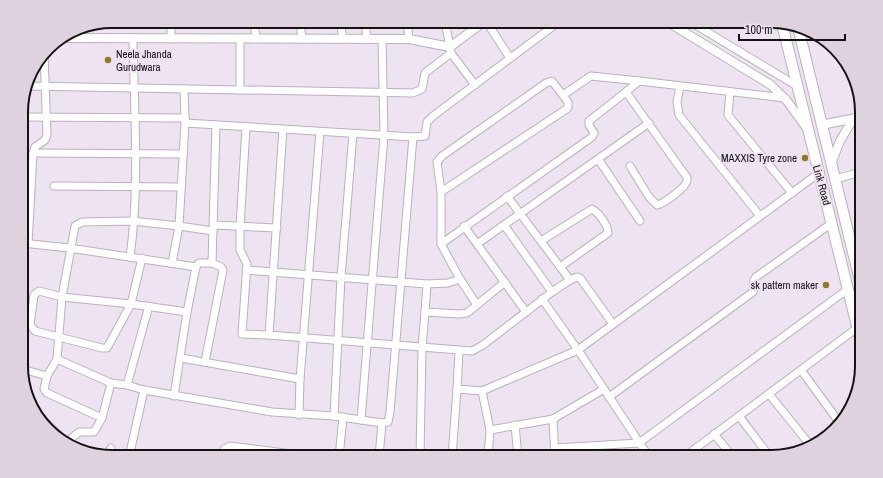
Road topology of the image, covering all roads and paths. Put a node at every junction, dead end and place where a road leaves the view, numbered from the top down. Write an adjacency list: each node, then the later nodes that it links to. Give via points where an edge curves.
1 (171, 28): 17 (street)
2 (255, 28): 19 (street)
3 (301, 28): 20 (street)
4 (341, 28): 21 (street)
5 (366, 28): 22 (street)
6 (408, 28): 24 (street)
7 (446, 28): 25 (street)
8 (474, 28): 25 (street)
9 (486, 28): 26 (street)
10 (551, 28): 26 (street)
11 (677, 28): 41 (street, via 761,79)
12 (701, 28): 33 (street)
13 (783, 29): 33 (main road, Link Road)
14 (799, 33): 50 (main road, Link Road)
15 (72, 38): 16 (street)
16 (133, 39): 17 (street); 34 (street)
17 (171, 39): 18 (street)
18 (240, 39): 19 (street); 36 (street)
19 (256, 39): 20 (street)
20 (302, 39): 21 (street)
21 (342, 39): 22 (street)
22 (367, 39): 23 (street)
23 (382, 39): 24 (street); 37 (street)
24 (409, 39): 25 (street)
25 (450, 50): 29 (street); 37 (street, via 425,72 422,89 416,93)
26 (510, 58): 29 (street)
27 (44, 62): 31 (street)
28 (638, 81): 32 (street); 38 (street); 40 (street, via 591,76)
29 (475, 84): 57 (street, via 431,118 424,136)
30 (32, 86): 31 (street)
31 (45, 86): 34 (street); 43 (street)
32 (680, 86): 39 (street); 75 (street, via 678,115)
33 (797, 86): 52 (main road, Link Road)
34 (134, 88): 35 (street); 44 (street)
35 (184, 89): 36 (street); 46 (street)
36 (240, 90): 37 (street)
37 (384, 92): 56 (street)
38 (626, 92): 48 (street); 72 (street, via 589,121 594,135)
39 (730, 92): 41 (street); 71 (street, via 728,115)
40 (563, 95): 70 (street, via 569,105 568,108); 70 (street, via 552,81 547,82 442,156 437,162)
41 (785, 98): 52 (street)
42 (28, 117): 43 (street)
43 (46, 117): 44 (street); 58 (street, via 47,138 37,145)
44 (136, 118): 46 (street); 59 (street)
45 (855, 118): 50 (street)
46 (185, 121): 49 (street); 60 (street)
47 (855, 121): 62 (street, via 840,141)
48 (649, 123): 61 (street); 63 (street, via 687,178 687,182 657,205 649,197)
49 (216, 125): 51 (street); 83 (street)
50 (821, 125): 62 (main road, Link Road)
51 (246, 127): 53 (street); 82 (street)
52 (807, 128): 64 (main road, Link Road)
53 (283, 130): 54 (street); 84 (street)
54 (320, 132): 55 (street); 99 (street)
55 (354, 134): 56 (street); 100 (street)
56 (384, 136): 57 (street); 101 (street)
57 (413, 137): 104 (street)
58 (33, 153): 59 (street); 73 (street)
59 (135, 154): 60 (street); 68 (street)
60 (183, 154): 69 (street)
61 (598, 159): 74 (street); 76 (street)
62 (831, 164): 66 (main road, Link Road)
63 (630, 166)
64 (819, 173): 71 (street); 78 (main road, Link Road)
65 (855, 174): 66 (street)
66 (835, 179): 86 (main road, Link Road)
67 (54, 186): 68 (street)
68 (135, 187): 69 (street); 77 (street)
69 (181, 187): 80 (street)
70 (441, 192): 88 (street)
71 (792, 193): 75 (street)
72 (507, 196): 74 (street); 81 (street)
73 (28, 210)
74 (520, 213): 79 (street); 85 (street)
75 (760, 216): 118 (street)
76 (640, 220)
77 (135, 221): 80 (street); 90 (street, via 78,224 73,229); 91 (street)
78 (832, 223): 107 (main road, Link Road); 144 (street, via 756,277 753,292)
79 (504, 225): 89 (street); 108 (street)
80 (179, 226): 83 (street); 93 (street)
81 (464, 226): 88 (street); 89 (street)
82 (240, 227): 83 (street); 84 (street); 97 (street, via 240,250 246,262)
83 (214, 228): 94 (street)
84 (277, 228): 98 (street)
85 (541, 241): 96 (street); 96 (street, via 592,209 608,228 608,232)
86 (855, 242)
87 (28, 244): 90 (street)
88 (441, 244): 102 (street)
89 (477, 244): 105 (street)
90 (69, 248): 91 (street); 109 (street)
91 (130, 256): 92 (street)
92 (142, 258): 93 (street); 111 (street)
93 (172, 263): 95 (street)
94 (212, 263): 95 (street, via 199,263); 131 (street, via 223,270)
95 (196, 267): 114 (street)
96 (560, 267): 103 (street)
97 (246, 270): 98 (street); 120 (street, via 242,334)
98 (273, 271): 99 (street); 120 (street)
99 (309, 274): 100 (street); 122 (street)
100 (340, 277): 101 (street); 123 (street)
101 (372, 279): 104 (street); 124 (street)
102 (460, 279): 106 (street, via 448,283); 112 (street)
103 (570, 280): 108 (street); 118 (street, via 580,278)
104 (400, 282): 106 (street); 125 (street)
105 (505, 282): 112 (street); 116 (street)
106 (427, 284): 115 (street)
107 (848, 289): 117 (main road, Link Road); 158 (street)
108 (552, 292): 110 (street)
109 (62, 297): 111 (street); 121 (street); 121 (street, via 42,291 35,293 30,325 32,330)
110 (542, 300): 116 (street); 127 (street)
111 (131, 304): 113 (street); 121 (street, via 107,348)
112 (477, 305): 115 (street, via 464,314)
113 (149, 306): 114 (street); 137 (street)
114 (187, 312): 129 (street)
115 (425, 312): 126 (street)
116 (526, 312): 128 (street, via 477,349)
117 (855, 319)
118 (613, 324): 127 (street)
119 (855, 330): 132 (street)
120 (269, 335): 122 (street)
121 (57, 337): 130 (street)
122 (303, 339): 123 (street); 135 (street)
123 (338, 342): 124 (street); 146 (street)
124 (366, 344): 125 (street); 152 (street)
125 (396, 346): 126 (street); 153 (street, via 389,420)
126 (422, 348): 128 (street); 167 (street)
127 (578, 350): 138 (street); 141 (street)
128 (459, 351): 140 (street)
129 (181, 358): 131 (street); 143 (street)
130 (57, 359): 134 (street); 136 (street)
131 (205, 362): 135 (street)
132 (801, 370): 142 (street); 151 (street)
133 (28, 371): 134 (street)
134 (47, 376): 149 (street, via 44,389 47,393)
135 (300, 379): 145 (street)
136 (111, 383): 137 (street); 149 (street)
137 (127, 385): 139 (street)
138 (604, 388): 144 (street); 150 (street)
139 (144, 390): 143 (street); 162 (street)
140 (457, 390): 141 (street); 168 (street)
141 (482, 391): 155 (street)
142 (769, 394): 147 (street); 159 (street)
143 (174, 396): 145 (street)
144 (609, 397): 158 (street)
145 (299, 415): 146 (street)
146 (334, 416): 148 (street)
147 (739, 416): 156 (street); 174 (street)
148 (343, 417): 152 (street); 165 (street)
149 (102, 418): 157 (street, via 94,432 79,432)
150 (553, 418): 154 (street); 160 (street)
151 (836, 418)
152 (361, 420): 153 (street)
153 (382, 423): 166 (street)
154 (515, 425): 155 (street); 170 (street)
155 (490, 430): 169 (street)
156 (714, 434): 172 (street); 173 (street)
157 (71, 439)
158 (639, 442): 160 (street); 171 (street)
159 (807, 442)
160 (555, 448)
161 (261, 449): 163 (street, via 228,446); 164 (street)
162 (131, 450)
163 (223, 450)
164 (266, 450)
165 (340, 450)
166 (380, 450)
167 (420, 450)
168 (453, 450)
169 (489, 450)
170 (517, 450)
171 (644, 450)
172 (693, 450)
173 (726, 450)
174 (765, 450)

